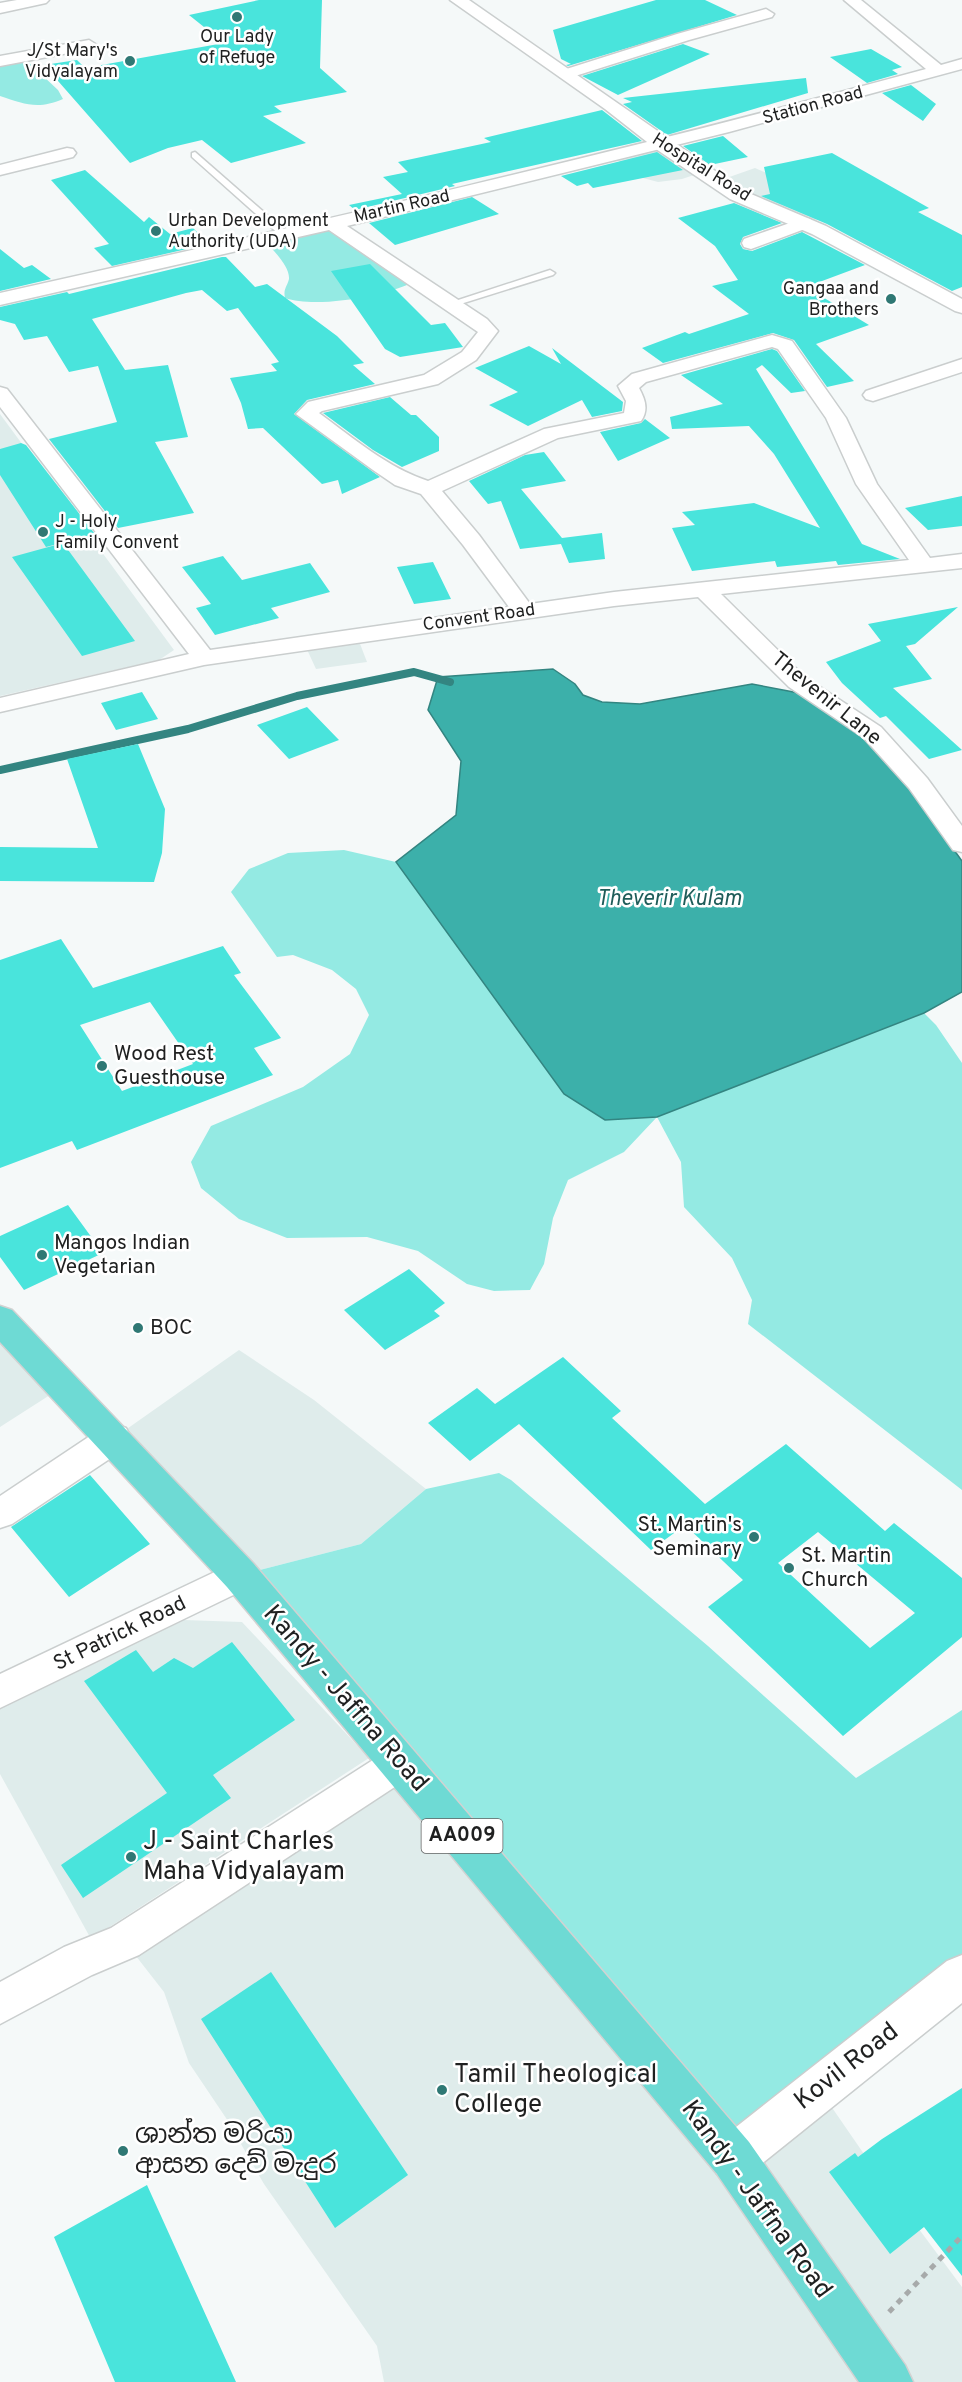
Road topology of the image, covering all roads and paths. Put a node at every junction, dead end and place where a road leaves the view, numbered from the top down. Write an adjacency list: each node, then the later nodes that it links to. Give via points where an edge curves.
1 (41, 0): 4 (street)
2 (458, 0): 10 (street, Hospital Road)
3 (852, 0): 9 (street)
4 (0, 8)
5 (766, 14): 10 (street)
6 (89, 45): 7 (street)
7 (0, 61)
8 (962, 64): 9 (street, Station Road)
9 (938, 71): 11 (street, Station Road)
10 (566, 74): 11 (street, Hospital Road)
11 (663, 145): 15 (street, Hospital Road, via 737,195); 16 (street, Martin Road)
12 (67, 153): 14 (street)
13 (195, 156): 17 (lane)
14 (0, 170)
15 (804, 223): 18 (street); 22 (street, Hospital Road)
16 (332, 224): 17 (street, Martin Road); 21 (street)
17 (285, 235): 20 (street, Martin Road)
18 (751, 243)
19 (550, 273): 21 (lane)
20 (0, 299)
21 (451, 304): 26 (street, via 488,331 469,356 431,380 315,406 306,414 380,466)
22 (962, 307)
23 (962, 365): 25 (street)
24 (0, 393): 31 (street)
25 (873, 395)
26 (429, 489): 28 (street, via 542,434 634,417 636,401 628,386 639,378 777,341 785,345 836,418 867,484); 30 (street)
27 (962, 561): 28 (street, Convent Road)
28 (924, 565): 29 (street, Convent Road)
29 (703, 589): 30 (street, Convent Road); 33 (street, Thevenir Lane, via 797,682 872,732 918,783)
30 (524, 612): 31 (street, Convent Road)
31 (204, 658): 32 (street, Convent Road)
32 (0, 705)
33 (962, 844)
34 (0, 1320): 35 (highway, Kandy - Jaffna Road / AA009)
35 (114, 1438): 36 (street); 37 (highway, Kandy - Jaffna Road / AA009)
36 (0, 1514)
37 (240, 1575): 38 (street, St Patrick Road); 39 (highway, Kandy - Jaffna Road / AA009)
38 (0, 1692)
39 (400, 1763): 41 (street, via 124,1942 78,1961); 42 (highway, Kandy - Jaffna Road / AA009)
40 (962, 1976): 42 (street, Kovil Road)
41 (0, 2004)
42 (733, 2158): 44 (highway, Kandy - Jaffna Road / AA009)
43 (962, 2236): 44 (path)
44 (860, 2343): 45 (highway, Kandy - Jaffna Road / AA009)
45 (888, 2382)

